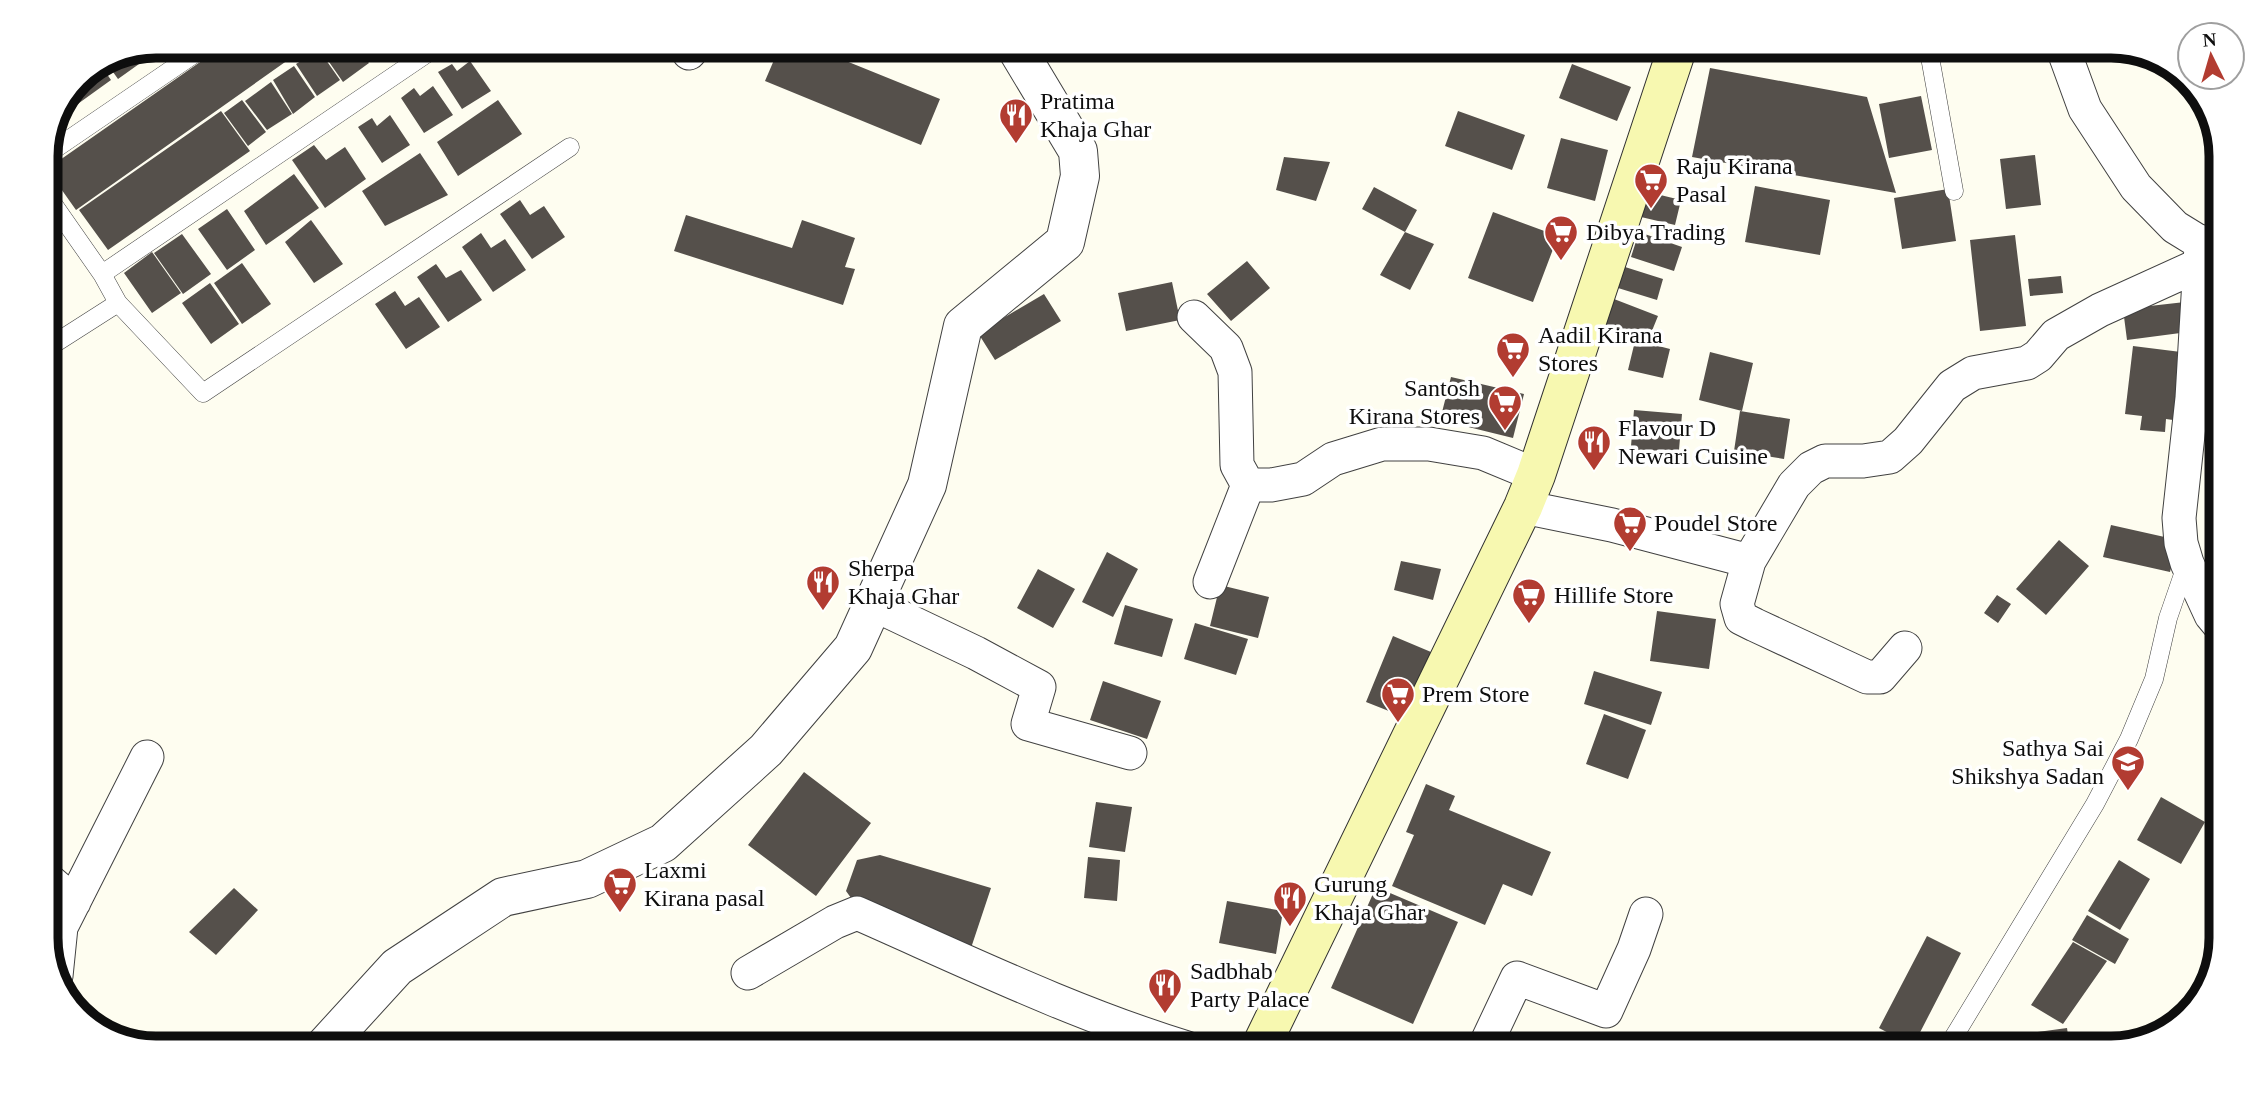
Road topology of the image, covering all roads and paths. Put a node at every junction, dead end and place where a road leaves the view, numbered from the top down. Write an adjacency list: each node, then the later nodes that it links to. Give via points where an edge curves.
1 (188, 58): 7 (lane)
2 (420, 58): 12 (lane)
3 (1022, 58): 21 (street, via 1078,151 1080,176 1065,242 963,326 927,485)
4 (1674, 58): 17 (main road)
5 (1930, 58): 9 (lane)
6 (2066, 58): 11 (street, via 2085,109 2136,187 2175,227)
7 (58, 147)
8 (570, 147): 13 (lane, via 203,393)
9 (1954, 191)
10 (58, 211): 12 (lane)
11 (2207, 249): 18 (street, via 2056,335 2027,363 1973,373 1952,386 1890,457 1825,461 1811,468 1794,485); 19 (street, via 2179,518)
12 (102, 274): 13 (lane)
13 (118, 303): 15 (lane)
14 (1194, 317): 16 (street, via 1226,348 1236,372 1237,465)
15 (58, 341)
16 (1248, 485): 17 (street, via 1303,480 1333,459 1382,443 1429,444 1483,453); 20 (street)
17 (1530, 491): 18 (street, via 1612,524); 33 (main road)
18 (1749, 561): 23 (street, via 1737,604 1741,618 1867,677 1880,677)
19 (2187, 563): 22 (street); 35 (lane, via 2154,679 2129,739 2095,804)
20 (1210, 582)
21 (873, 604): 24 (street, via 1039,687 1028,724); 31 (street, via 853,648 766,750 663,843 587,879 503,897 397,967)
22 (2209, 611)
23 (1905, 648)
24 (1130, 753)
25 (148, 757): 27 (street)
26 (58, 888): 27 (street)
27 (74, 902): 29 (street, via 61,928)
28 (1646, 914): 34 (street, via 1606,1011 1517,978)
29 (59, 950)
30 (748, 974): 32 (street, via 857,913 1042,996)
31 (334, 1036)
32 (1146, 1036)
33 (1266, 1036)
34 (1490, 1036)
35 (1954, 1036)

